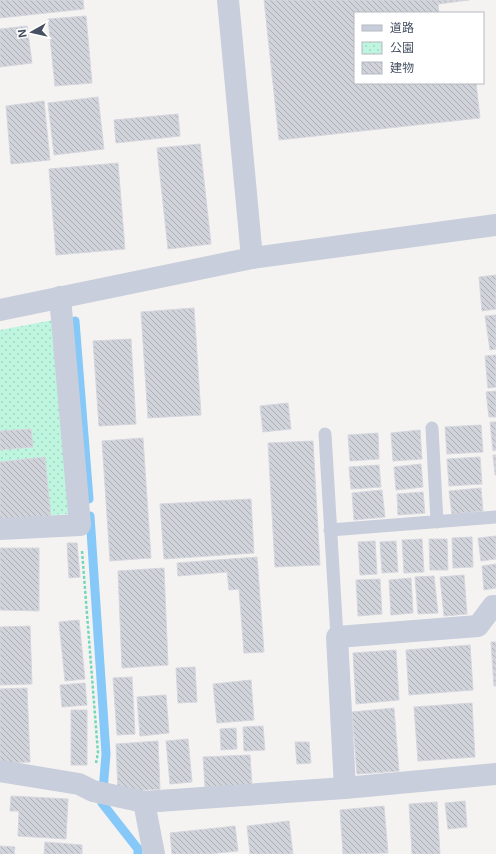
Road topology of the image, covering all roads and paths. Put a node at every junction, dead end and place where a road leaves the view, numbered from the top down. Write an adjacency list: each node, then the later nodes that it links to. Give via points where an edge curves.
1 (228, 0): 3 (street)
2 (496, 225): 3 (street)
3 (252, 258): 4 (street)
4 (60, 297): 5 (street); 10 (street)
5 (0, 310)
6 (432, 428): 9 (lane)
7 (325, 434): 12 (lane)
8 (496, 517): 9 (lane)
9 (437, 522): 12 (lane)
10 (80, 525): 11 (street); 18 (path)
11 (0, 529)
12 (330, 530): 14 (lane)
13 (496, 606): 14 (street, via 493,606 478,626)
14 (337, 637): 17 (street)
15 (0, 770): 18 (street, via 79,784)
16 (496, 774): 17 (street)
17 (344, 788): 19 (street)
18 (101, 792): 19 (street)
19 (144, 802): 20 (street)
20 (154, 854)

